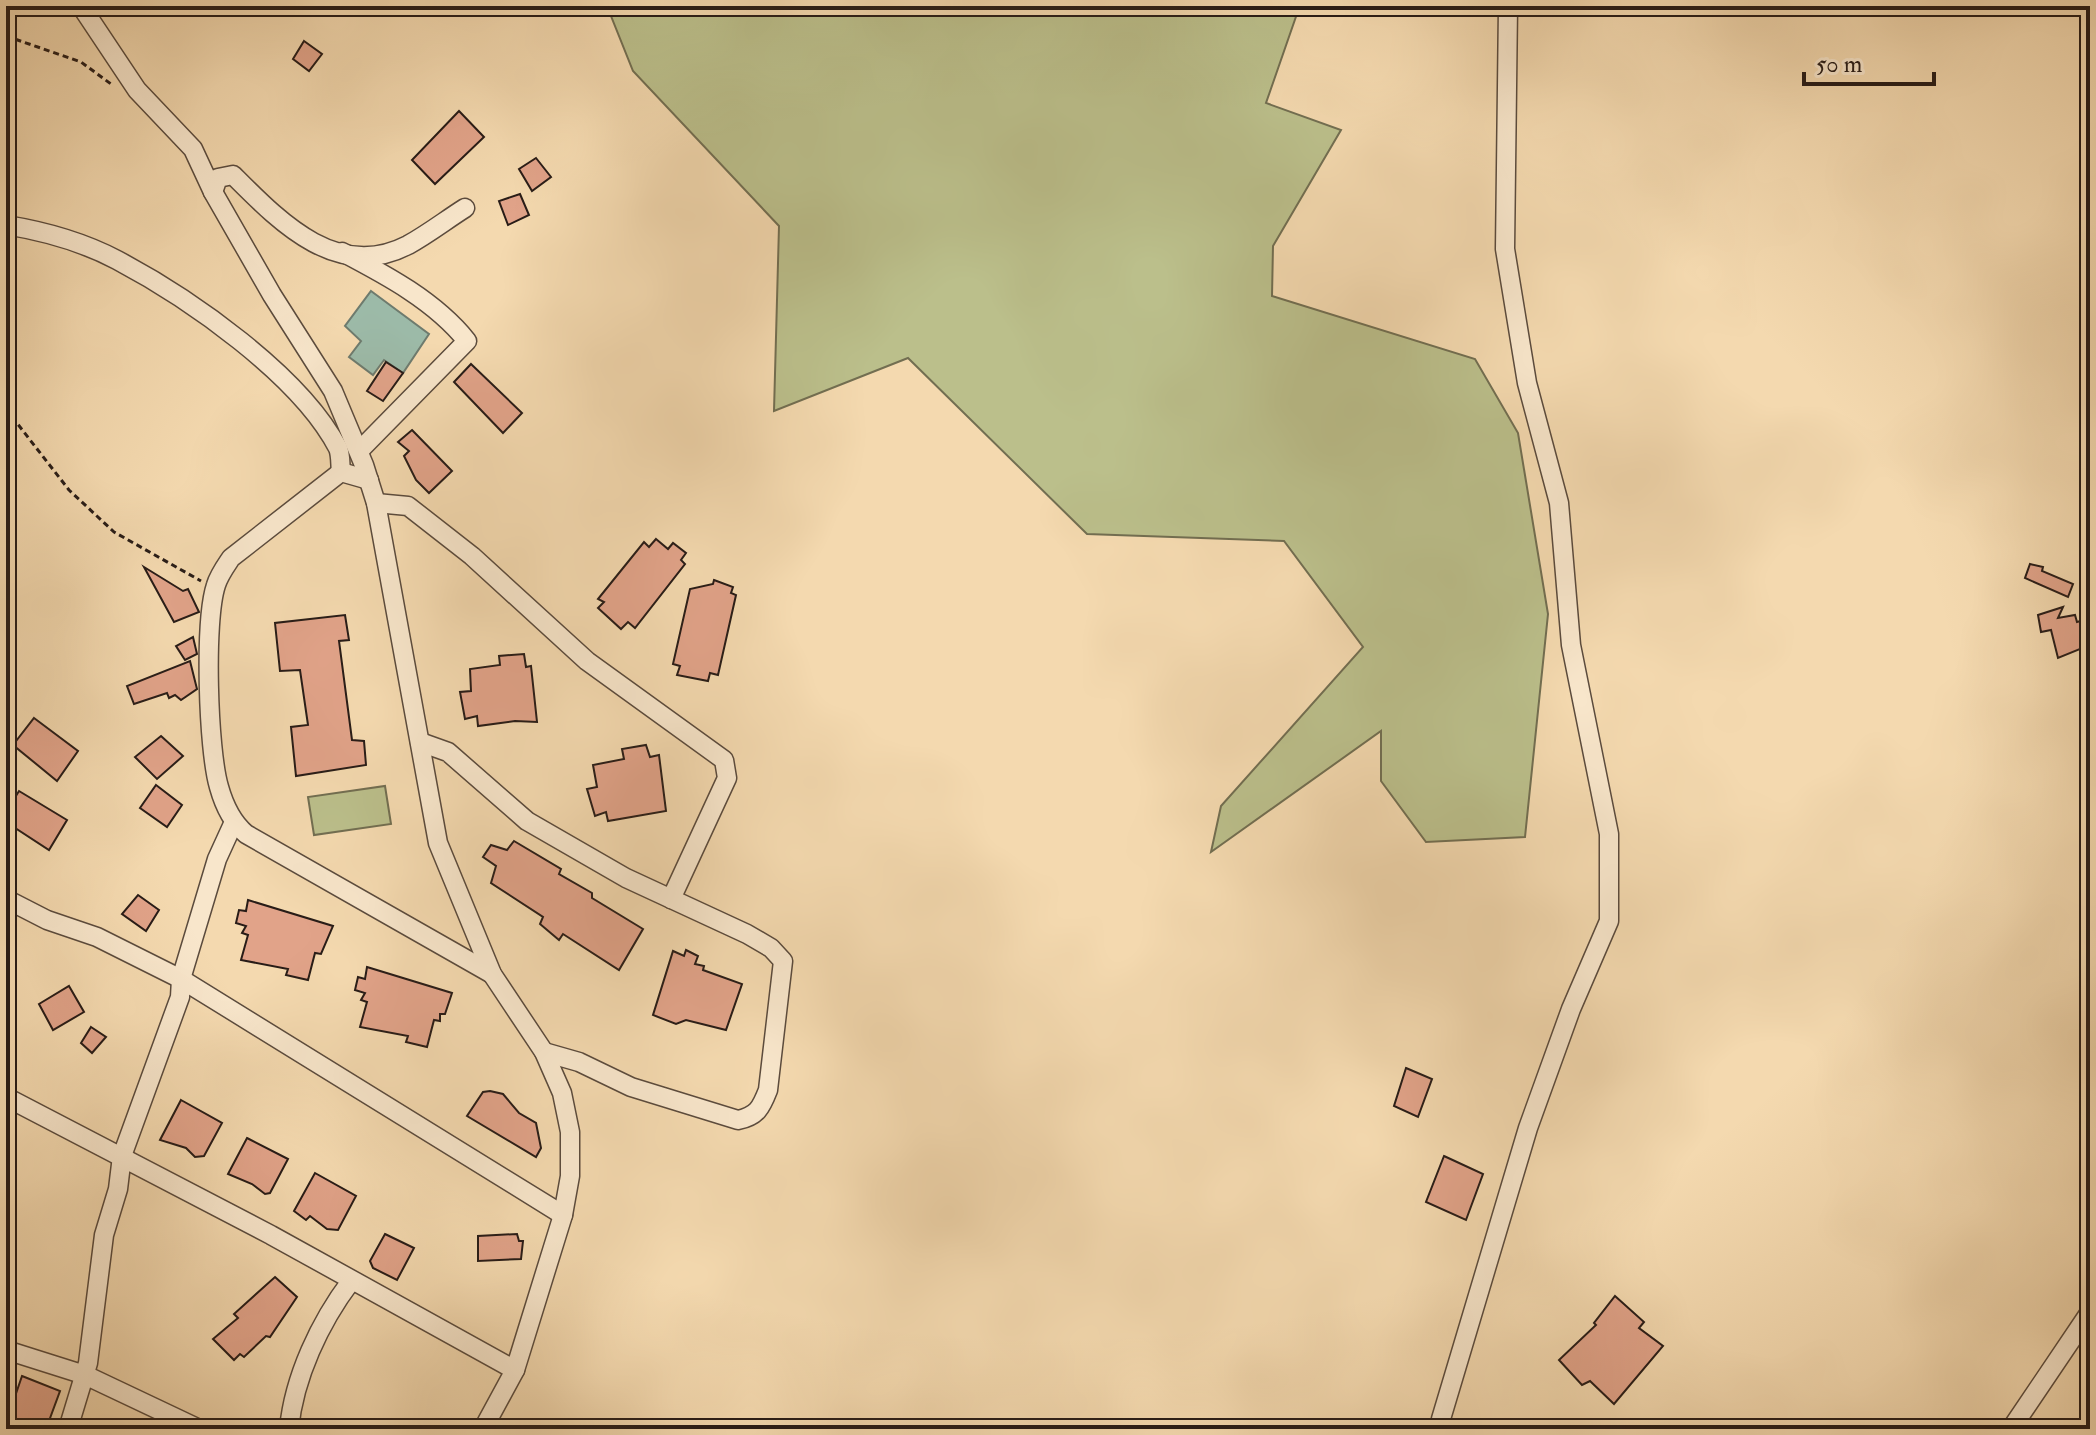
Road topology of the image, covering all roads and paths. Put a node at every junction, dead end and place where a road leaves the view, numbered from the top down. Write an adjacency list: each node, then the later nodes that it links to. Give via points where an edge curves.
1 (81, 6): 4 (street)
2 (1508, 6): 34 (street, via 1505,249 1527,383 1559,503 1571,645 1609,834 1609,921 1524,1127)
3 (6, 36): 4 (path, via 81,62 120,90)
4 (137, 90): 5 (street, via 193,149)
5 (213, 192): 8 (street, via 218,178 233,175 265,208 320,250); 10 (street, via 333,391)
6 (465, 208): 8 (street, via 406,246 369,255)
7 (6, 225): 11 (street, via 42,231 115,258 193,306 294,387 340,451)
8 (342, 252): 10 (street, via 440,314 467,341)
9 (6, 409): 14 (path, via 69,490 114,532)
10 (359, 451): 12 (street)
11 (341, 472): 12 (street); 14 (street, via 231,558)
12 (369, 480): 13 (street)
13 (376, 503): 15 (street); 18 (street, via 408,506 472,556 587,661 724,760 727,778)
14 (215, 588): 16 (street, via 212,756)
15 (420, 742): 18 (street, via 448,752 527,821); 19 (street, via 438,843)
16 (233, 824): 19 (street); 20 (street, via 217,859)
17 (6, 899): 20 (street)
18 (671, 899): 21 (street, via 759,941 783,961 768,1090 761,1109 738,1120 631,1087)
19 (492, 974): 21 (street)
20 (181, 979): 23 (street, via 180,997); 24 (street)
21 (544, 1052): 24 (street, via 562,1093 570,1132)
22 (6, 1097): 23 (street)
23 (122, 1156): 25 (street); 29 (street, via 104,1235)
24 (563, 1215): 28 (street)
25 (351, 1281): 28 (street); 32 (street, via 309,1358 292,1400)
26 (2090, 1312): 35 (street)
27 (6, 1350): 29 (street)
28 (515, 1370): 33 (street)
29 (85, 1375): 30 (street); 31 (street)
30 (68, 1429)
31 (199, 1429)
32 (289, 1429)
33 (483, 1429)
34 (1441, 1429)
35 (2011, 1429)

